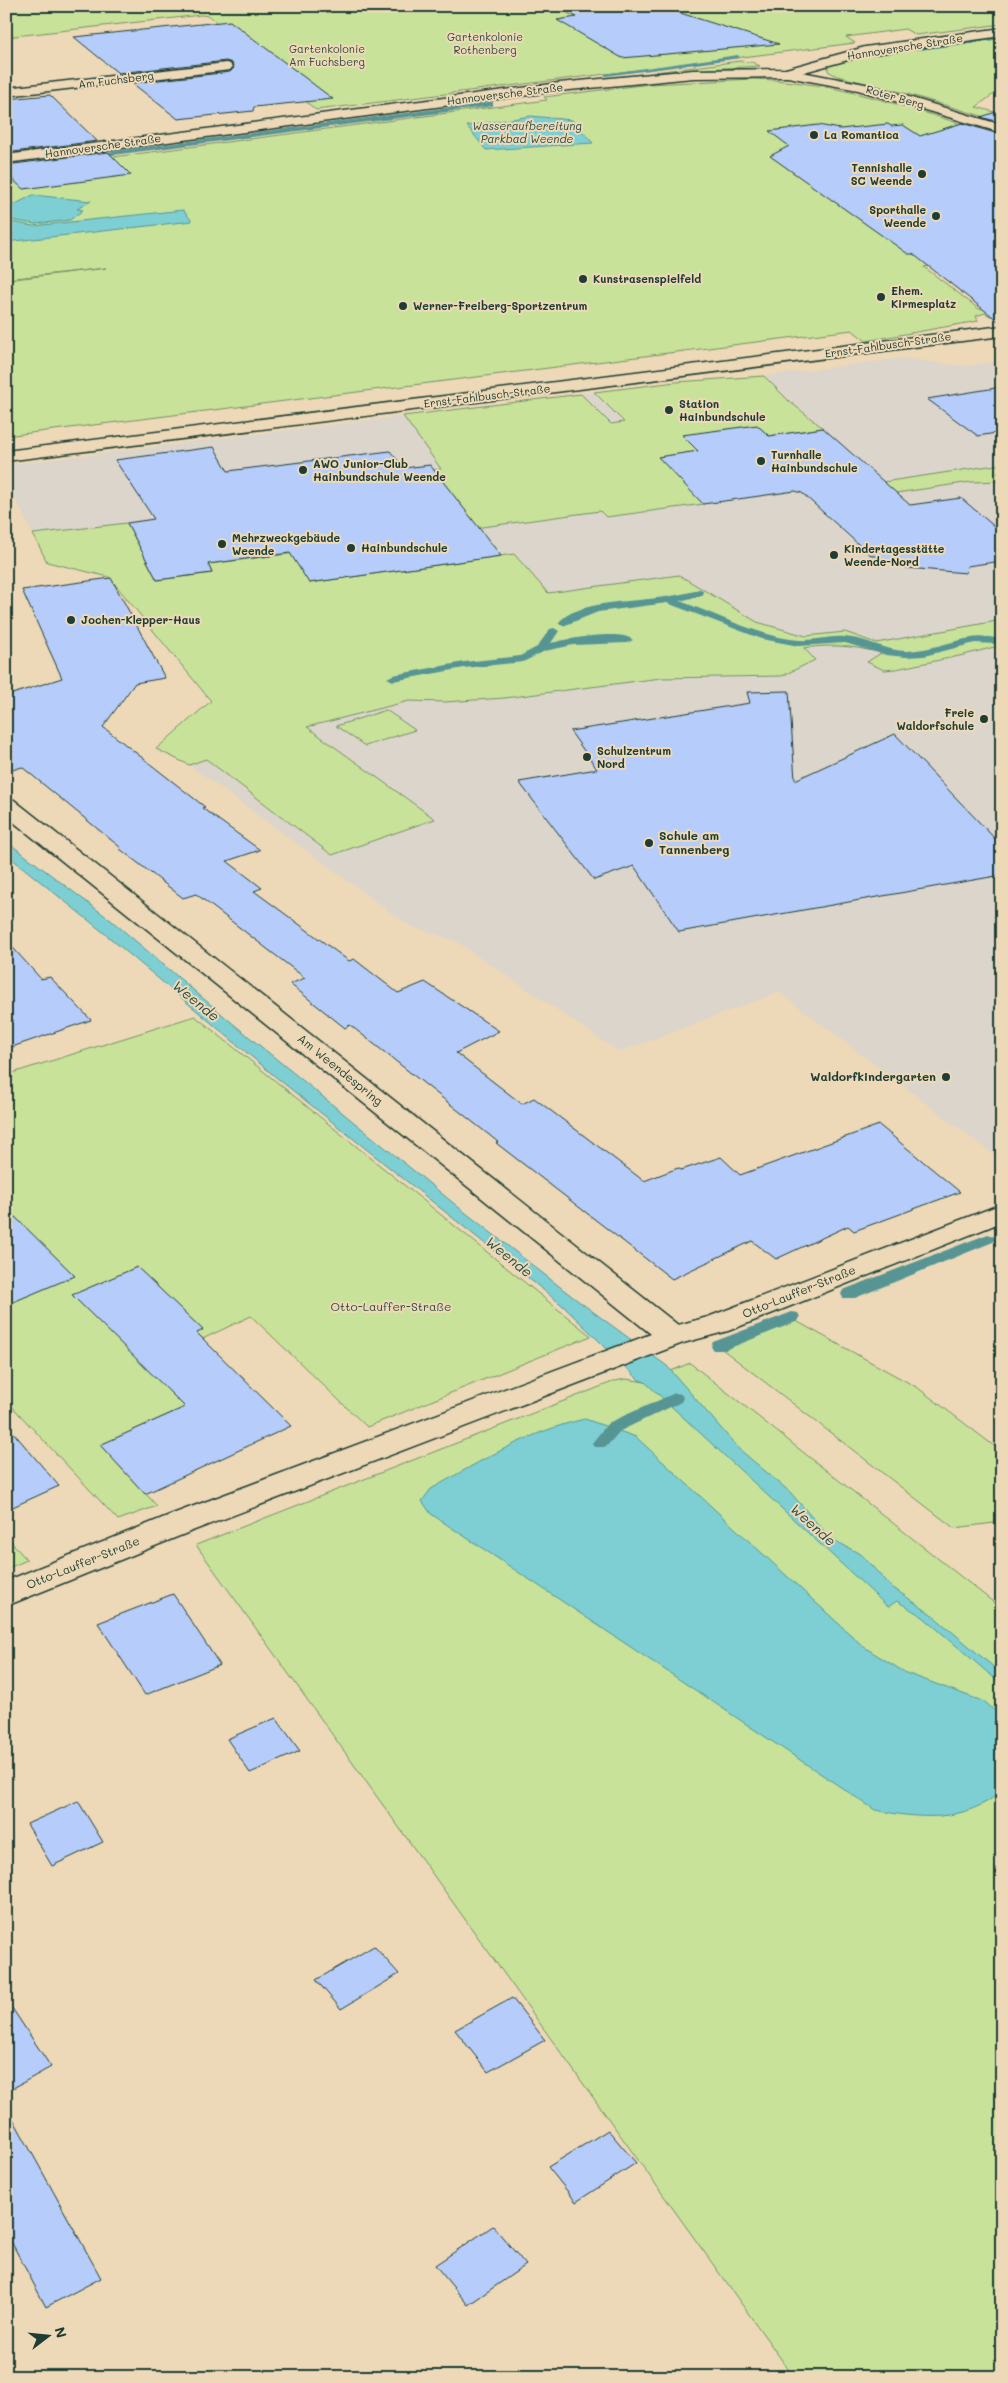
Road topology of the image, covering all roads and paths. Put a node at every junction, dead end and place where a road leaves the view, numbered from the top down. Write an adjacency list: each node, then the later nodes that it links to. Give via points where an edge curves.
1 (1002, 32): 3 (street, Hannoversche Straße, via 866,51)
2 (226, 67): 4 (street, Am Fuchsberg)
3 (786, 73): 5 (street, Roter Berg, via 860,87); 6 (street, Hannoversche Straße, via 693,74 551,88)
4 (6, 92)
5 (1002, 129)
6 (6, 159)
7 (1002, 326): 9 (street, Ernst-Fahlbusch-Straße)
8 (1002, 332): 9 (street, Ernst-Fahlbusch-Straße)
9 (967, 335): 10 (street, Ernst-Fahlbusch-Straße)
10 (6, 456)
11 (6, 805): 13 (street, Am Weendespring)
12 (1002, 1212): 13 (street, Otto-Lauffer-Straße, via 718,1324)
13 (666, 1339): 14 (street, Otto-Lauffer-Straße, via 181,1523)
14 (6, 1594)

